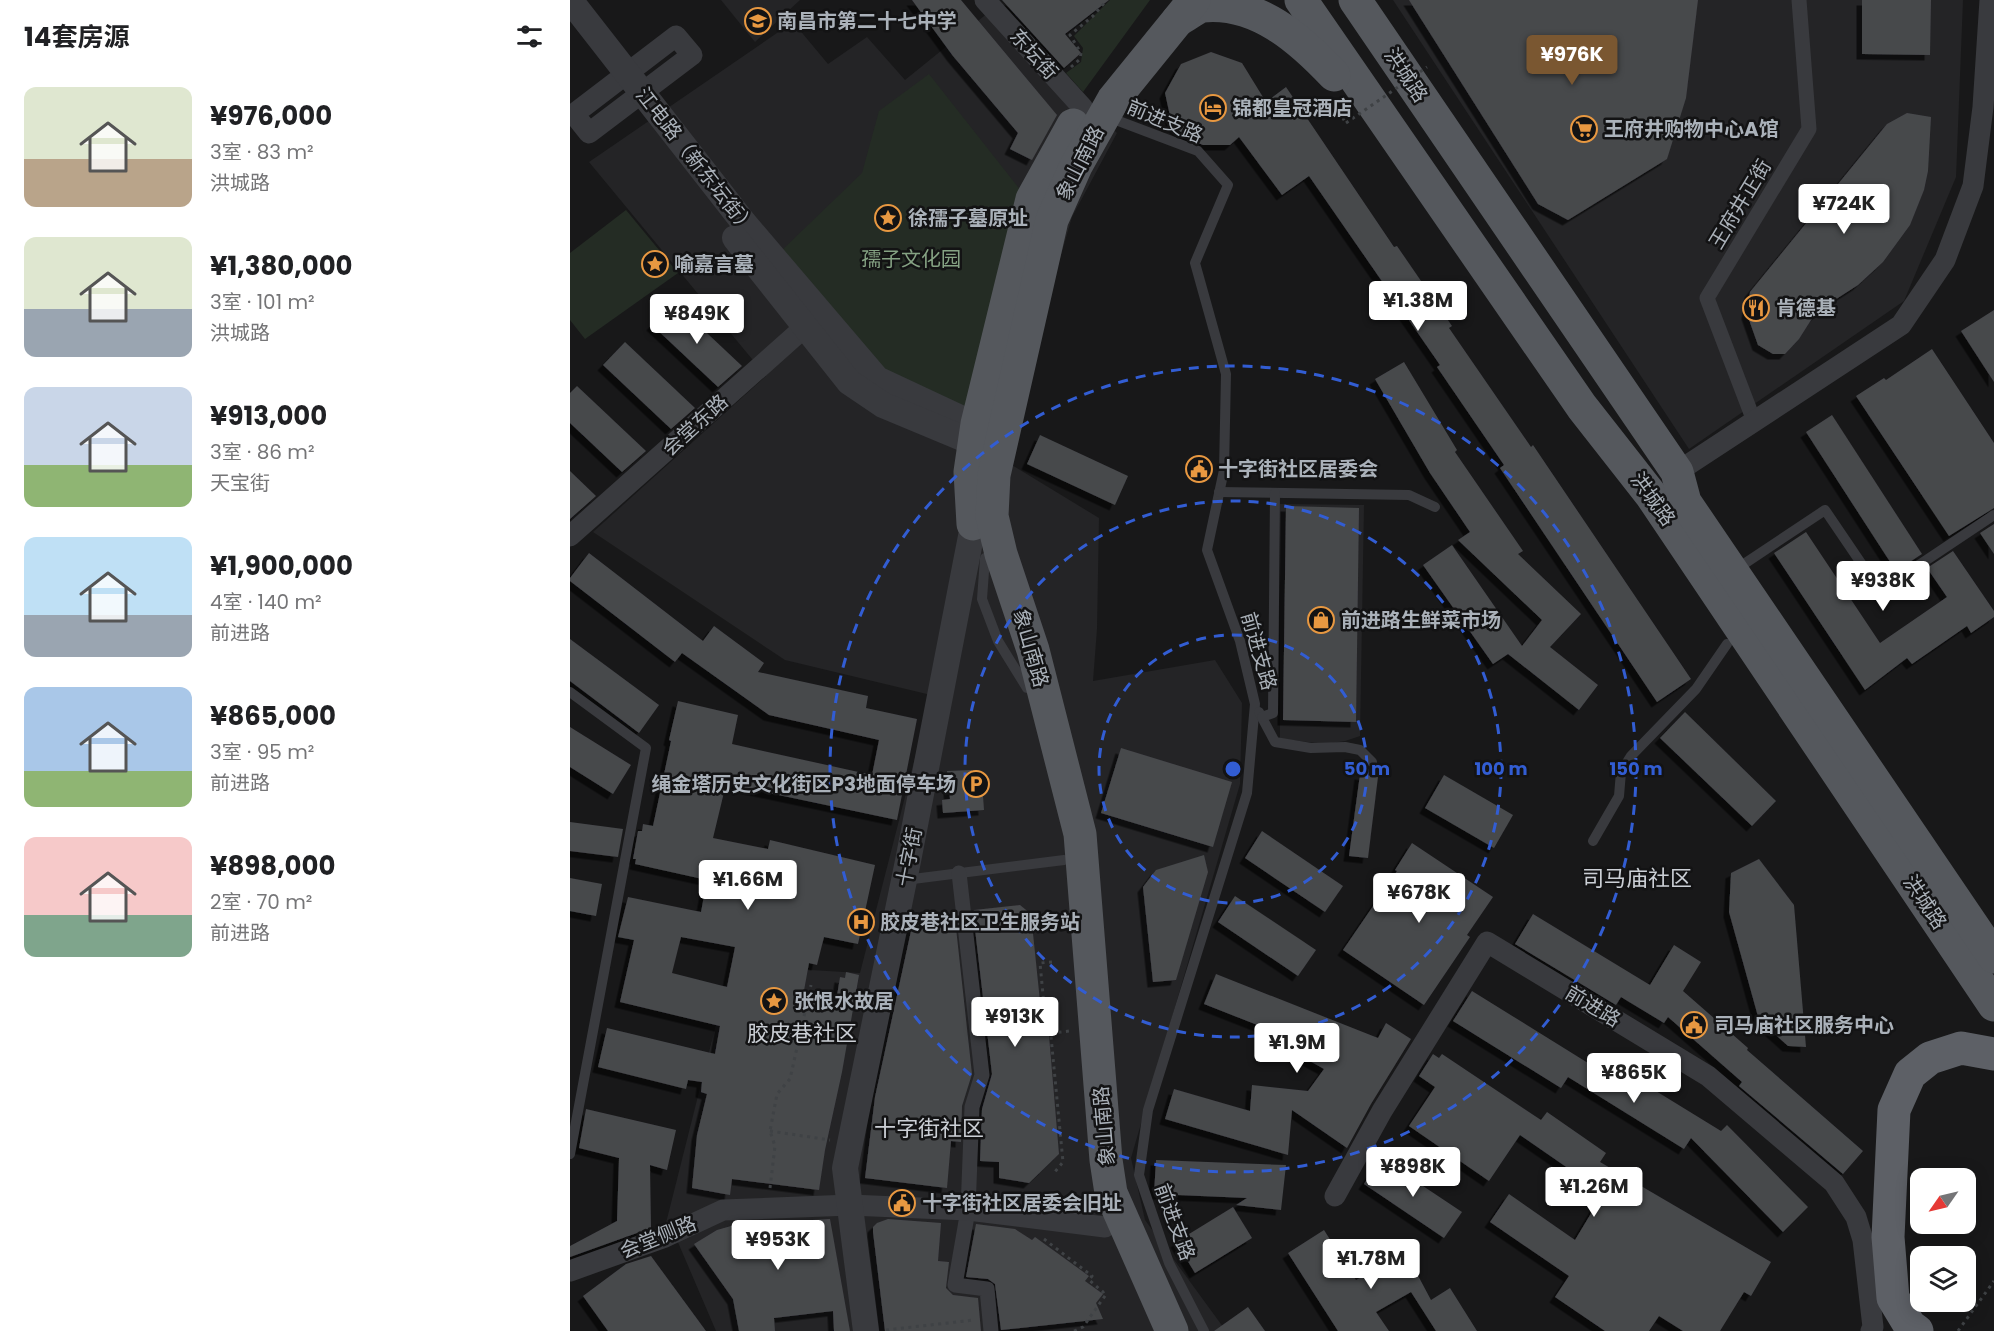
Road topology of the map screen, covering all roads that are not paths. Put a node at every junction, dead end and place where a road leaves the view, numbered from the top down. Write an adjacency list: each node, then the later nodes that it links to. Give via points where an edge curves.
1 (570, 0): 9 (street, 江电路（新东坛街）)
2 (985, 0): 11 (street, 东坛街)
3 (1301, 0): 12 (main road, 洪城路)
4 (1355, 0): 16 (main road, 洪城路)
5 (1799, 0): 14 (street, 王府井正街, via 1809,129 1707,298)
6 (1990, 0): 10 (street)
7 (1180, 7): 11 (main road, 象山南路, via 1113,100); 12 (main road, via 1217,2 1254,5 1306,45)
8 (570, 28): 9 (street, 江电路（新东坛街）)
9 (628, 88): 13 (street, 江电路（新东坛街）, via 744,223)
10 (1989, 108): 14 (street, via 1973,186 1945,260 1901,325)
11 (1093, 112): 15 (main road, 象山南路, via 1076,166 1052,220); 17 (lane, 前进支路, via 1198,151 1228,185 1195,263 1226,374 1224,470)
12 (1404, 149): 34 (main road, 洪城路, via 1582,406 1651,495)
13 (813, 320): 15 (street, 江电路（新东坛街）, via 877,379); 22 (street, 会堂东路)
14 (1754, 422): 16 (street)
15 (988, 438): 21 (main road, 象山南路, via 970,472); 45 (main road, 象山南路, via 994,475 992,516 1033,650 1080,834 1111,1192)
16 (1677, 472): 23 (main road, 洪城路, via 1685,502)
17 (1219, 492): 18 (lane); 26 (lane, 前进支路, via 1207,550 1240,642)
18 (1275, 493): 19 (lane, via 1409,495); 27 (lane, via 1273,713)
19 (1435, 507)
20 (1994, 515): 23 (lane, via 1880,591 1825,510)
21 (973, 526): 30 (main road, 象山南路, via 1019,655); 32 (street, 十字街)
22 (570, 536)
23 (1732, 571): 33 (main road, 洪城路)
24 (1726, 644): 29 (lane, via 1696,688 1631,756 1621,772 1619,796)
25 (570, 692): 36 (lane, via 646,748)
26 (1255, 704): 27 (lane); 46 (lane, 前进支路, via 1247,793 1148,1110 1139,1175 1169,1263)
27 (1262, 717): 28 (lane, via 1275,742 1360,750)
28 (1372, 762)
29 (1593, 841)
30 (1064, 860): 31 (lane); 40 (main road, 象山南路, via 1065,1032)
31 (959, 873): 32 (lane); 39 (street, via 982,1075 972,1107)
32 (904, 880): 38 (street, 十字街, via 845,1168)
33 (1994, 957)
34 (1994, 1005)
35 (1994, 1054): 48 (highway, via 1961,1048 1930,1058 1910,1074 1894,1110 1888,1237 1893,1298)
36 (570, 1154)
37 (1335, 1196): 47 (street, 前进路, via 1382,1111 1487,942 1708,1076 1834,1183 1856,1217 1863,1240)
38 (850, 1205): 39 (street, 会堂侧路); 41 (street, 会堂侧路, via 723,1210 665,1237); 43 (street, 十字街)
39 (968, 1210): 40 (street, 会堂侧路); 42 (street, via 955,1285 987,1289)
40 (1105, 1227): 44 (main road, 象山南路)
41 (570, 1271)
42 (990, 1324)
43 (866, 1331)
44 (1153, 1331)
45 (1173, 1331)
46 (1204, 1331)
47 (1871, 1331)
48 (1917, 1331)

